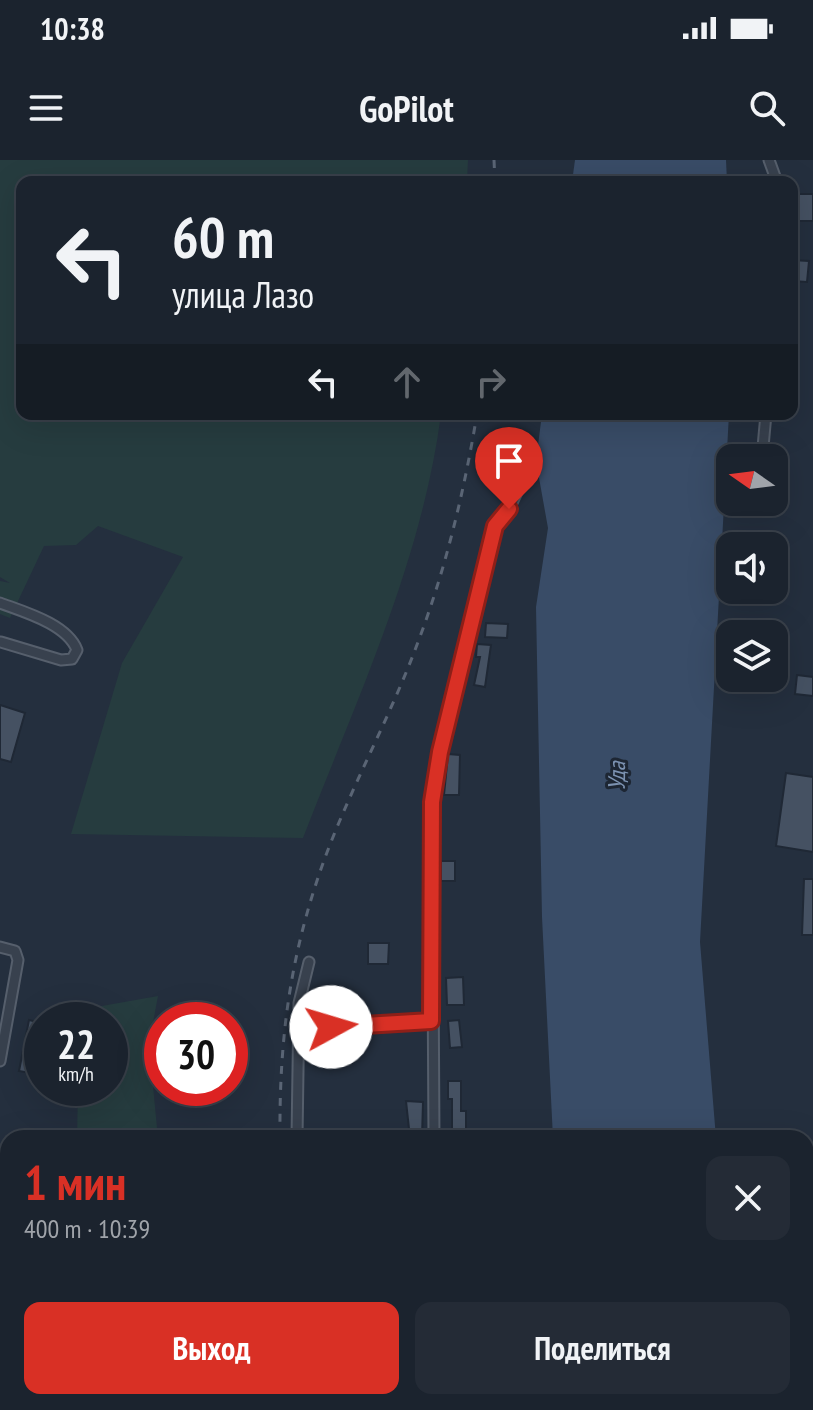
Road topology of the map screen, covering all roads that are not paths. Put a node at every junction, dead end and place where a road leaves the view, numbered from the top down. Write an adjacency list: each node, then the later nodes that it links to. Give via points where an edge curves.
1 (765, 420): 2 (street)
2 (763, 444)
3 (519, 488): 8 (street, via 495,526 440,752 432,802)
4 (0, 603): 5 (street, via 61,631 77,650 72,659 61,660)
5 (1, 642)
6 (0, 947): 10 (street, via 15,951 18,960)
7 (309, 962): 9 (street, via 299,1003)
8 (431, 1021): 9 (street); 12 (street)
9 (300, 1030): 11 (street)
10 (0, 1061)
11 (297, 1130)
12 (434, 1130)

